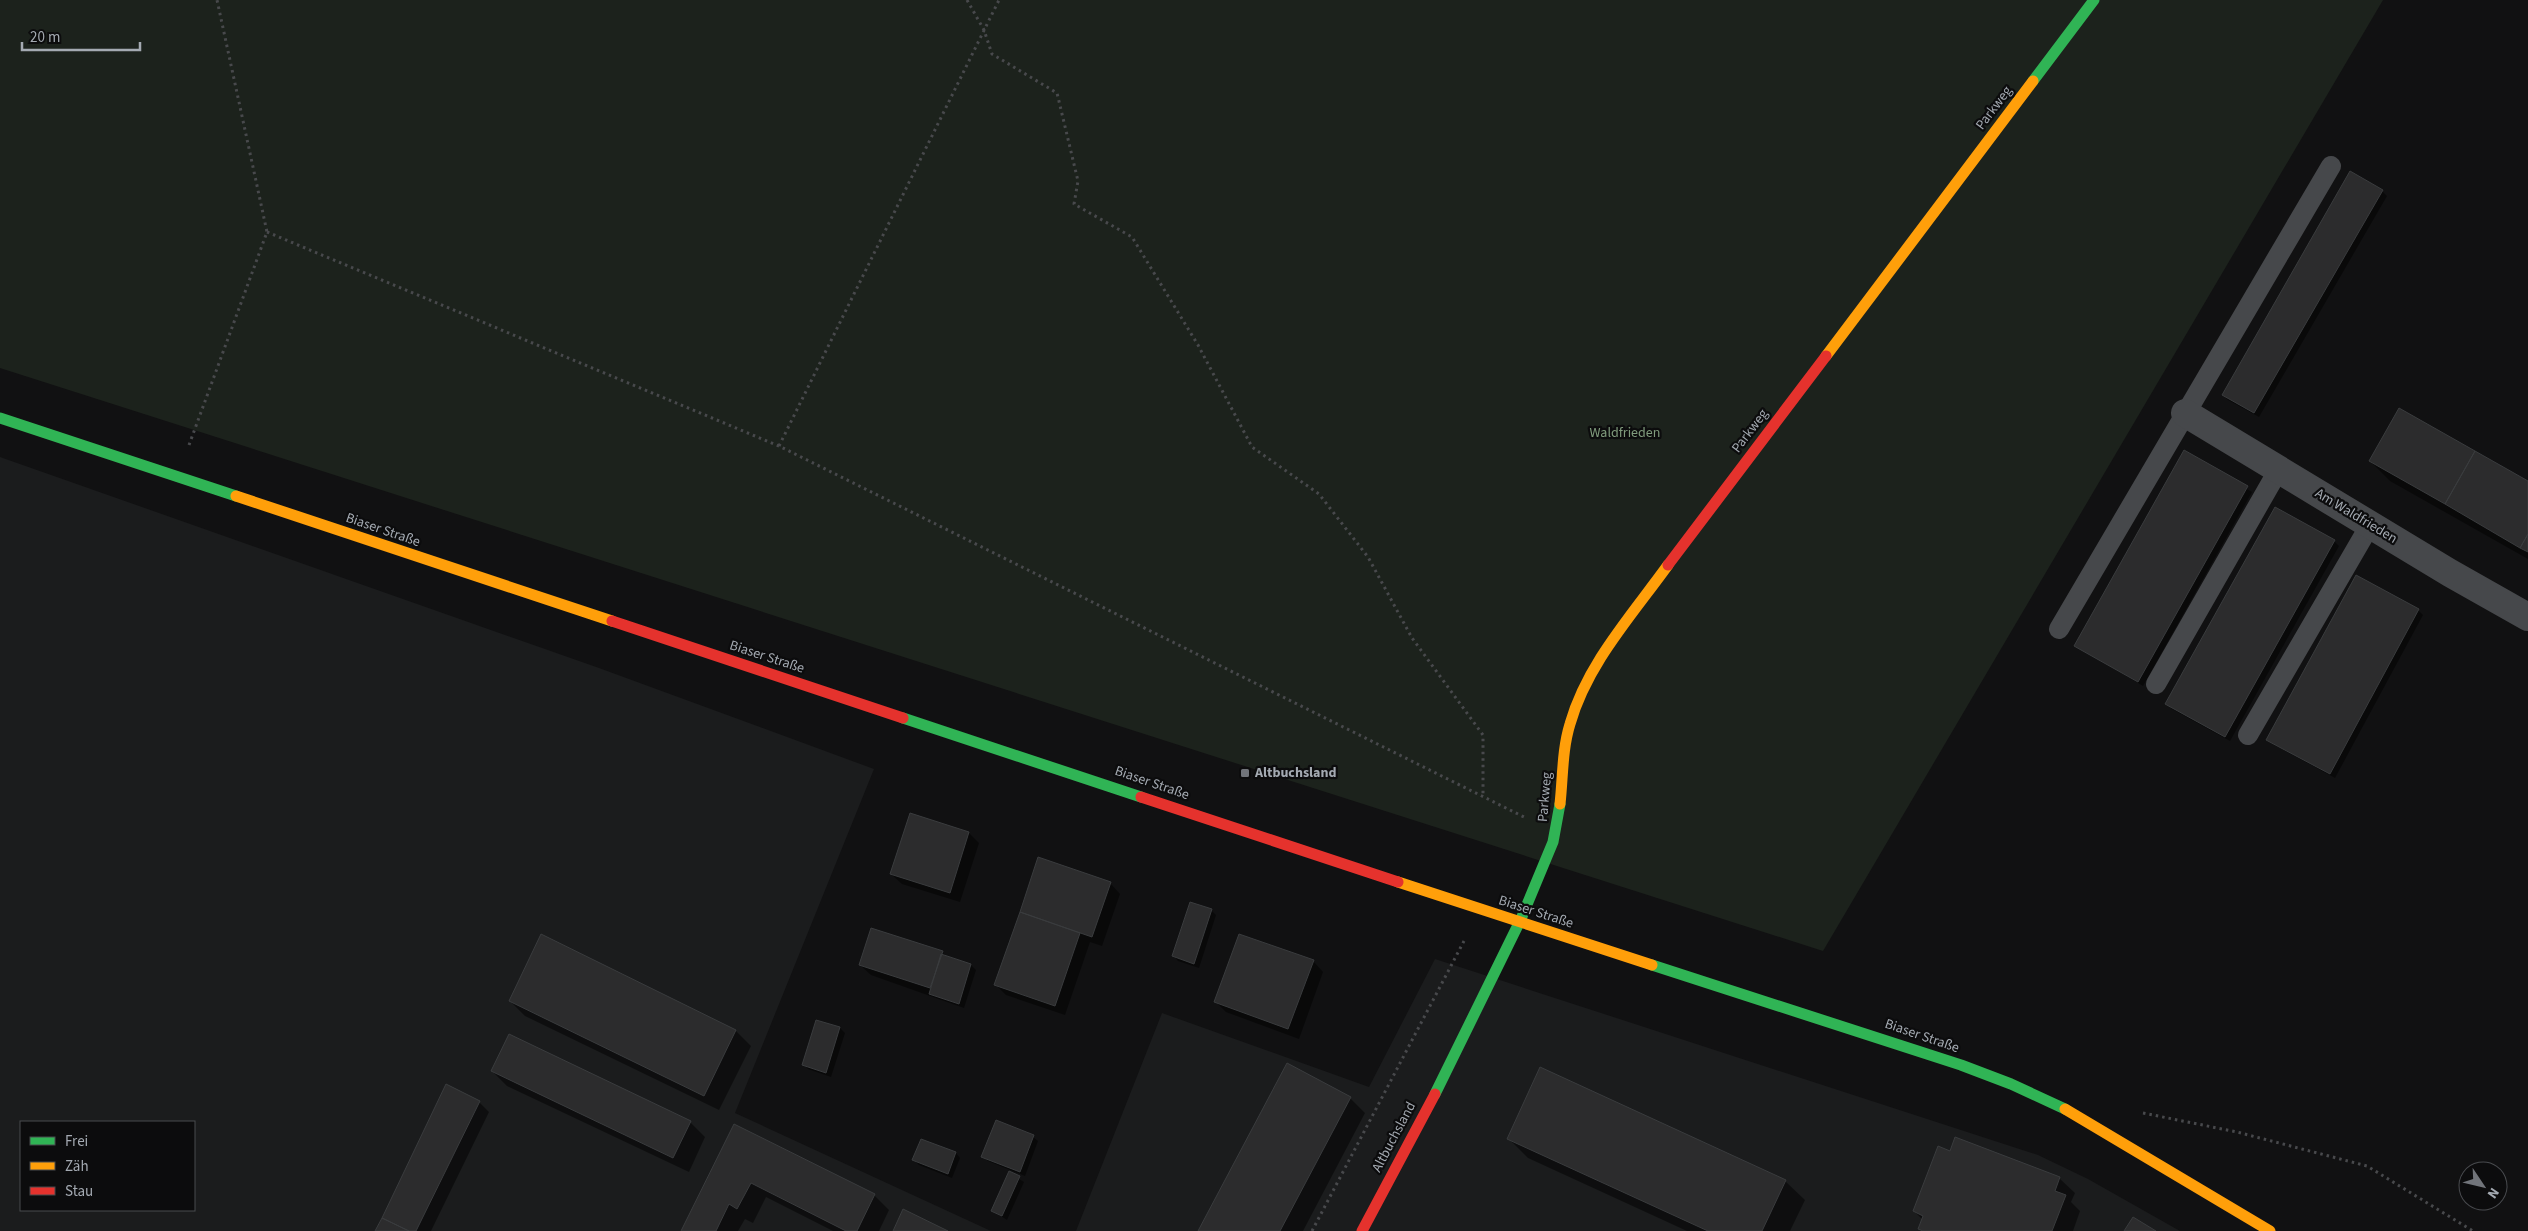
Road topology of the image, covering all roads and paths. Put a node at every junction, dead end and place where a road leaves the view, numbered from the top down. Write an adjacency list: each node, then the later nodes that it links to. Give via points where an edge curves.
1 (217, 0): 7 (path)
2 (967, 0): 5 (path)
3 (999, 0): 5 (path)
4 (2094, 0): 19 (street, Parkweg, via 1613,642 1586,686 1570,722 1563,756)
5 (984, 30): 10 (path); 18 (path, via 992,54 1057,93 1078,181 1074,204 1132,237 1198,345 1252,447 1319,494 1368,557 1412,638 1482,735)
6 (2331, 166): 8 (lane)
7 (267, 232): 10 (path); 12 (path)
8 (2185, 412): 11 (street, Am Waldfrieden); 15 (lane)
9 (0, 418): 12 (street, Biaser Straße)
10 (779, 446): 18 (path)
11 (2279, 469): 13 (street, Am Waldfrieden); 16 (lane)
12 (177, 477): 20 (street, Biaser Straße)
13 (2370, 525): 14 (street, Am Waldfrieden); 17 (lane)
14 (2528, 617)
15 (2058, 629)
16 (2156, 684)
17 (2248, 736)
18 (1483, 796): 19 (path)
19 (1556, 835): 20 (street, Parkweg)
20 (1519, 922): 24 (street, Altbuchsland, via 1493,981); 25 (street, Biaser Straße, via 1886,1040 2011,1084 2075,1114)
21 (1465, 940): 23 (path)
22 (2138, 1112): 26 (path, via 2237,1132 2367,1166)
23 (1312, 1231)
24 (1362, 1231)
25 (2270, 1231)
26 (2473, 1231)

